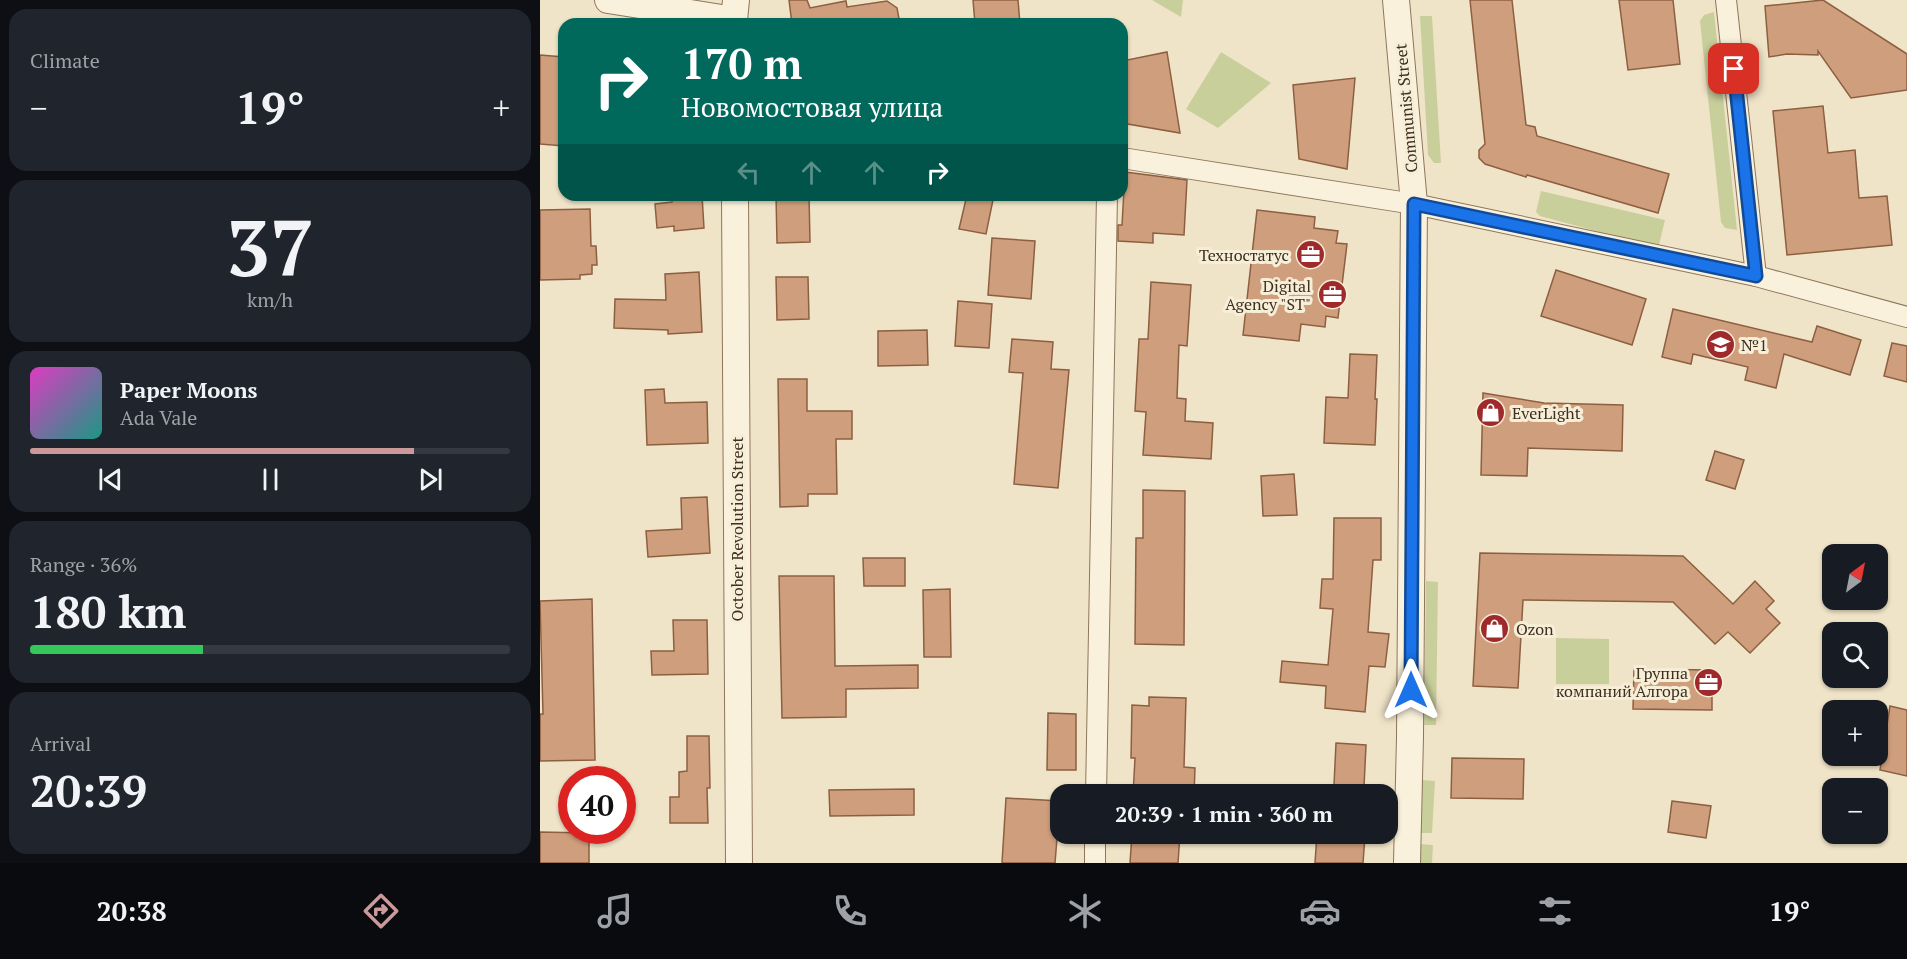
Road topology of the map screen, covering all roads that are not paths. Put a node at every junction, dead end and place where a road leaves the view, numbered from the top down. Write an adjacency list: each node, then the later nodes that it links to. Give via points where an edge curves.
1 (608, 0): 4 (street)
2 (1396, 0): 8 (street, Communist Street)
3 (1726, 0): 9 (street)
4 (733, 11)
5 (1128, 159): 8 (street)
6 (735, 201): 13 (street, October Revolution Street)
7 (1107, 201): 11 (street)
8 (1414, 204): 9 (street); 15 (street, Communist Street)
9 (1756, 276): 10 (street)
10 (1907, 317)
11 (1096, 784)
12 (1095, 844): 14 (street)
13 (739, 863)
14 (1095, 863)
15 (1407, 863)

